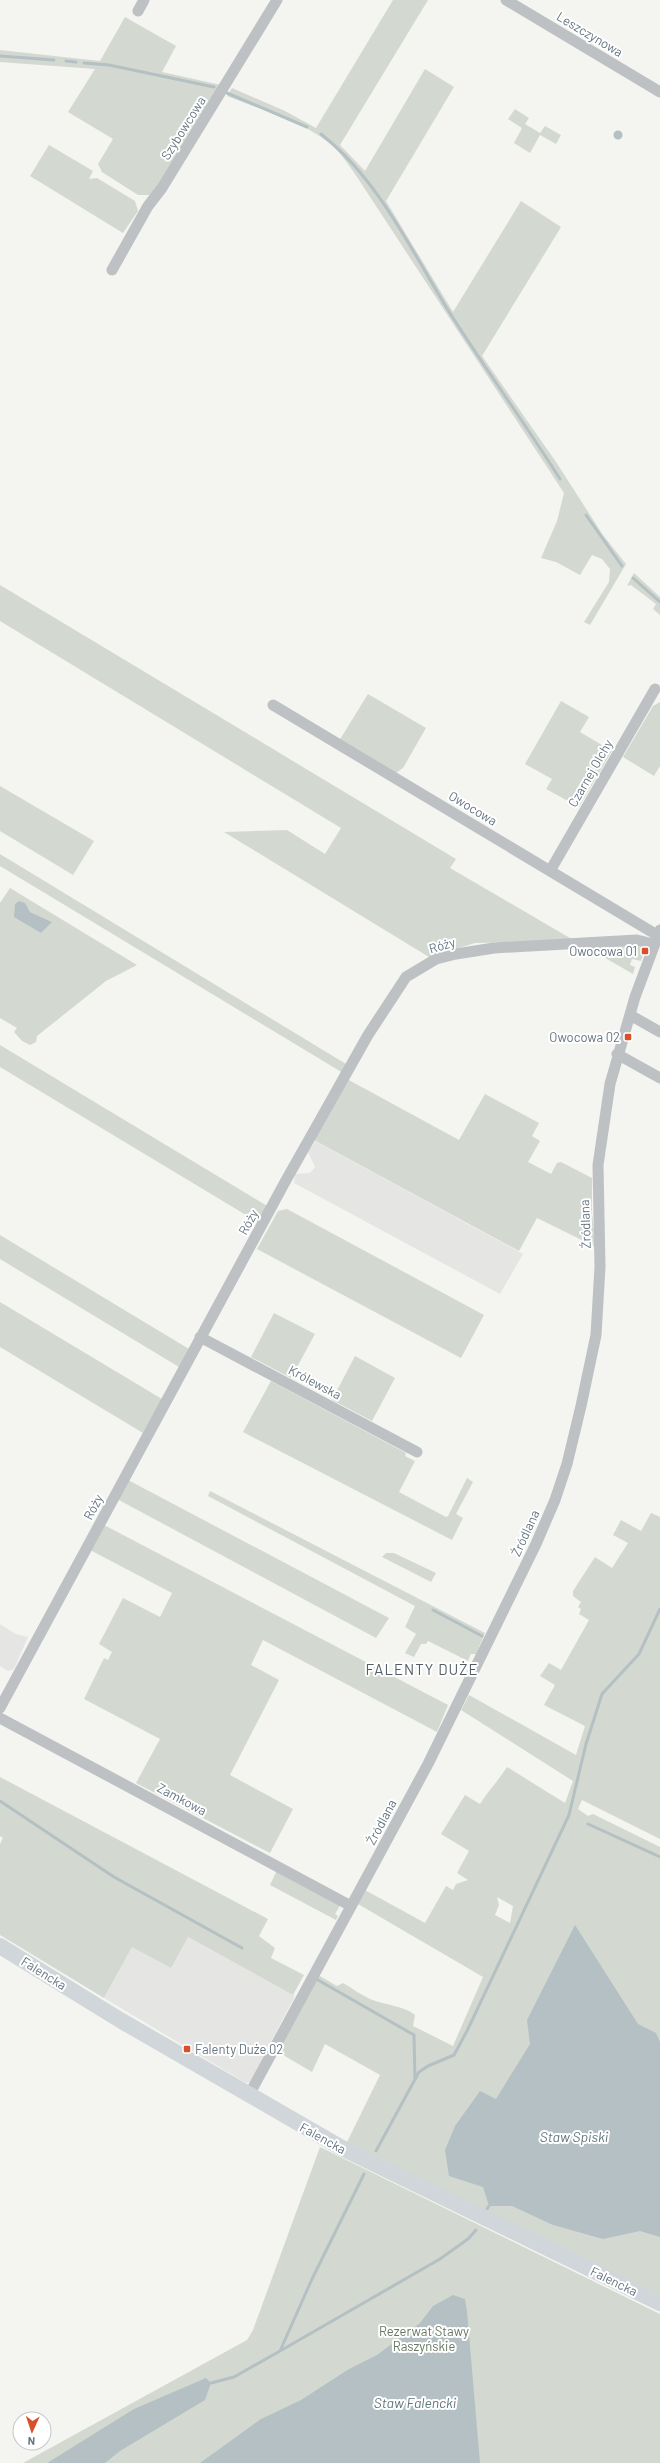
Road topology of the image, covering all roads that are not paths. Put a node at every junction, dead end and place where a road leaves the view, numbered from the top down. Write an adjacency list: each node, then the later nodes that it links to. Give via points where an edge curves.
1 (144, 0): 4 (street)
2 (277, 0): 6 (street, Szybowcowa, via 162,188 148,206)
3 (506, 0): 5 (street, Leszczynowa)
4 (138, 11)
5 (660, 92)
6 (112, 270)
7 (655, 689): 9 (street, Czarnej Olchy)
8 (273, 705): 9 (street, Owocowa)
9 (550, 871): 10 (street, Owocowa)
10 (657, 936): 11 (street, Źródlana); 15 (street, Róży, via 637,940 494,948 436,959 406,977 368,1035)
11 (630, 1015): 12 (street); 13 (street, Źródlana)
12 (660, 1032)
13 (617, 1054): 14 (street); 19 (street, Źródlana, via 598,1165 598,1318 590,1368 567,1464 546,1522 472,1676 428,1764)
14 (660, 1078)
15 (200, 1337): 16 (street, Królewska); 17 (street, Róży)
16 (417, 1452)
17 (0, 1708)
18 (0, 1718): 19 (street, Zamkowa)
19 (351, 1906): 21 (street, Źródlana)
20 (0, 1946): 21 (street, Falencka)
21 (249, 2095): 22 (street, Falencka, via 383,2170)
22 (660, 2303)

